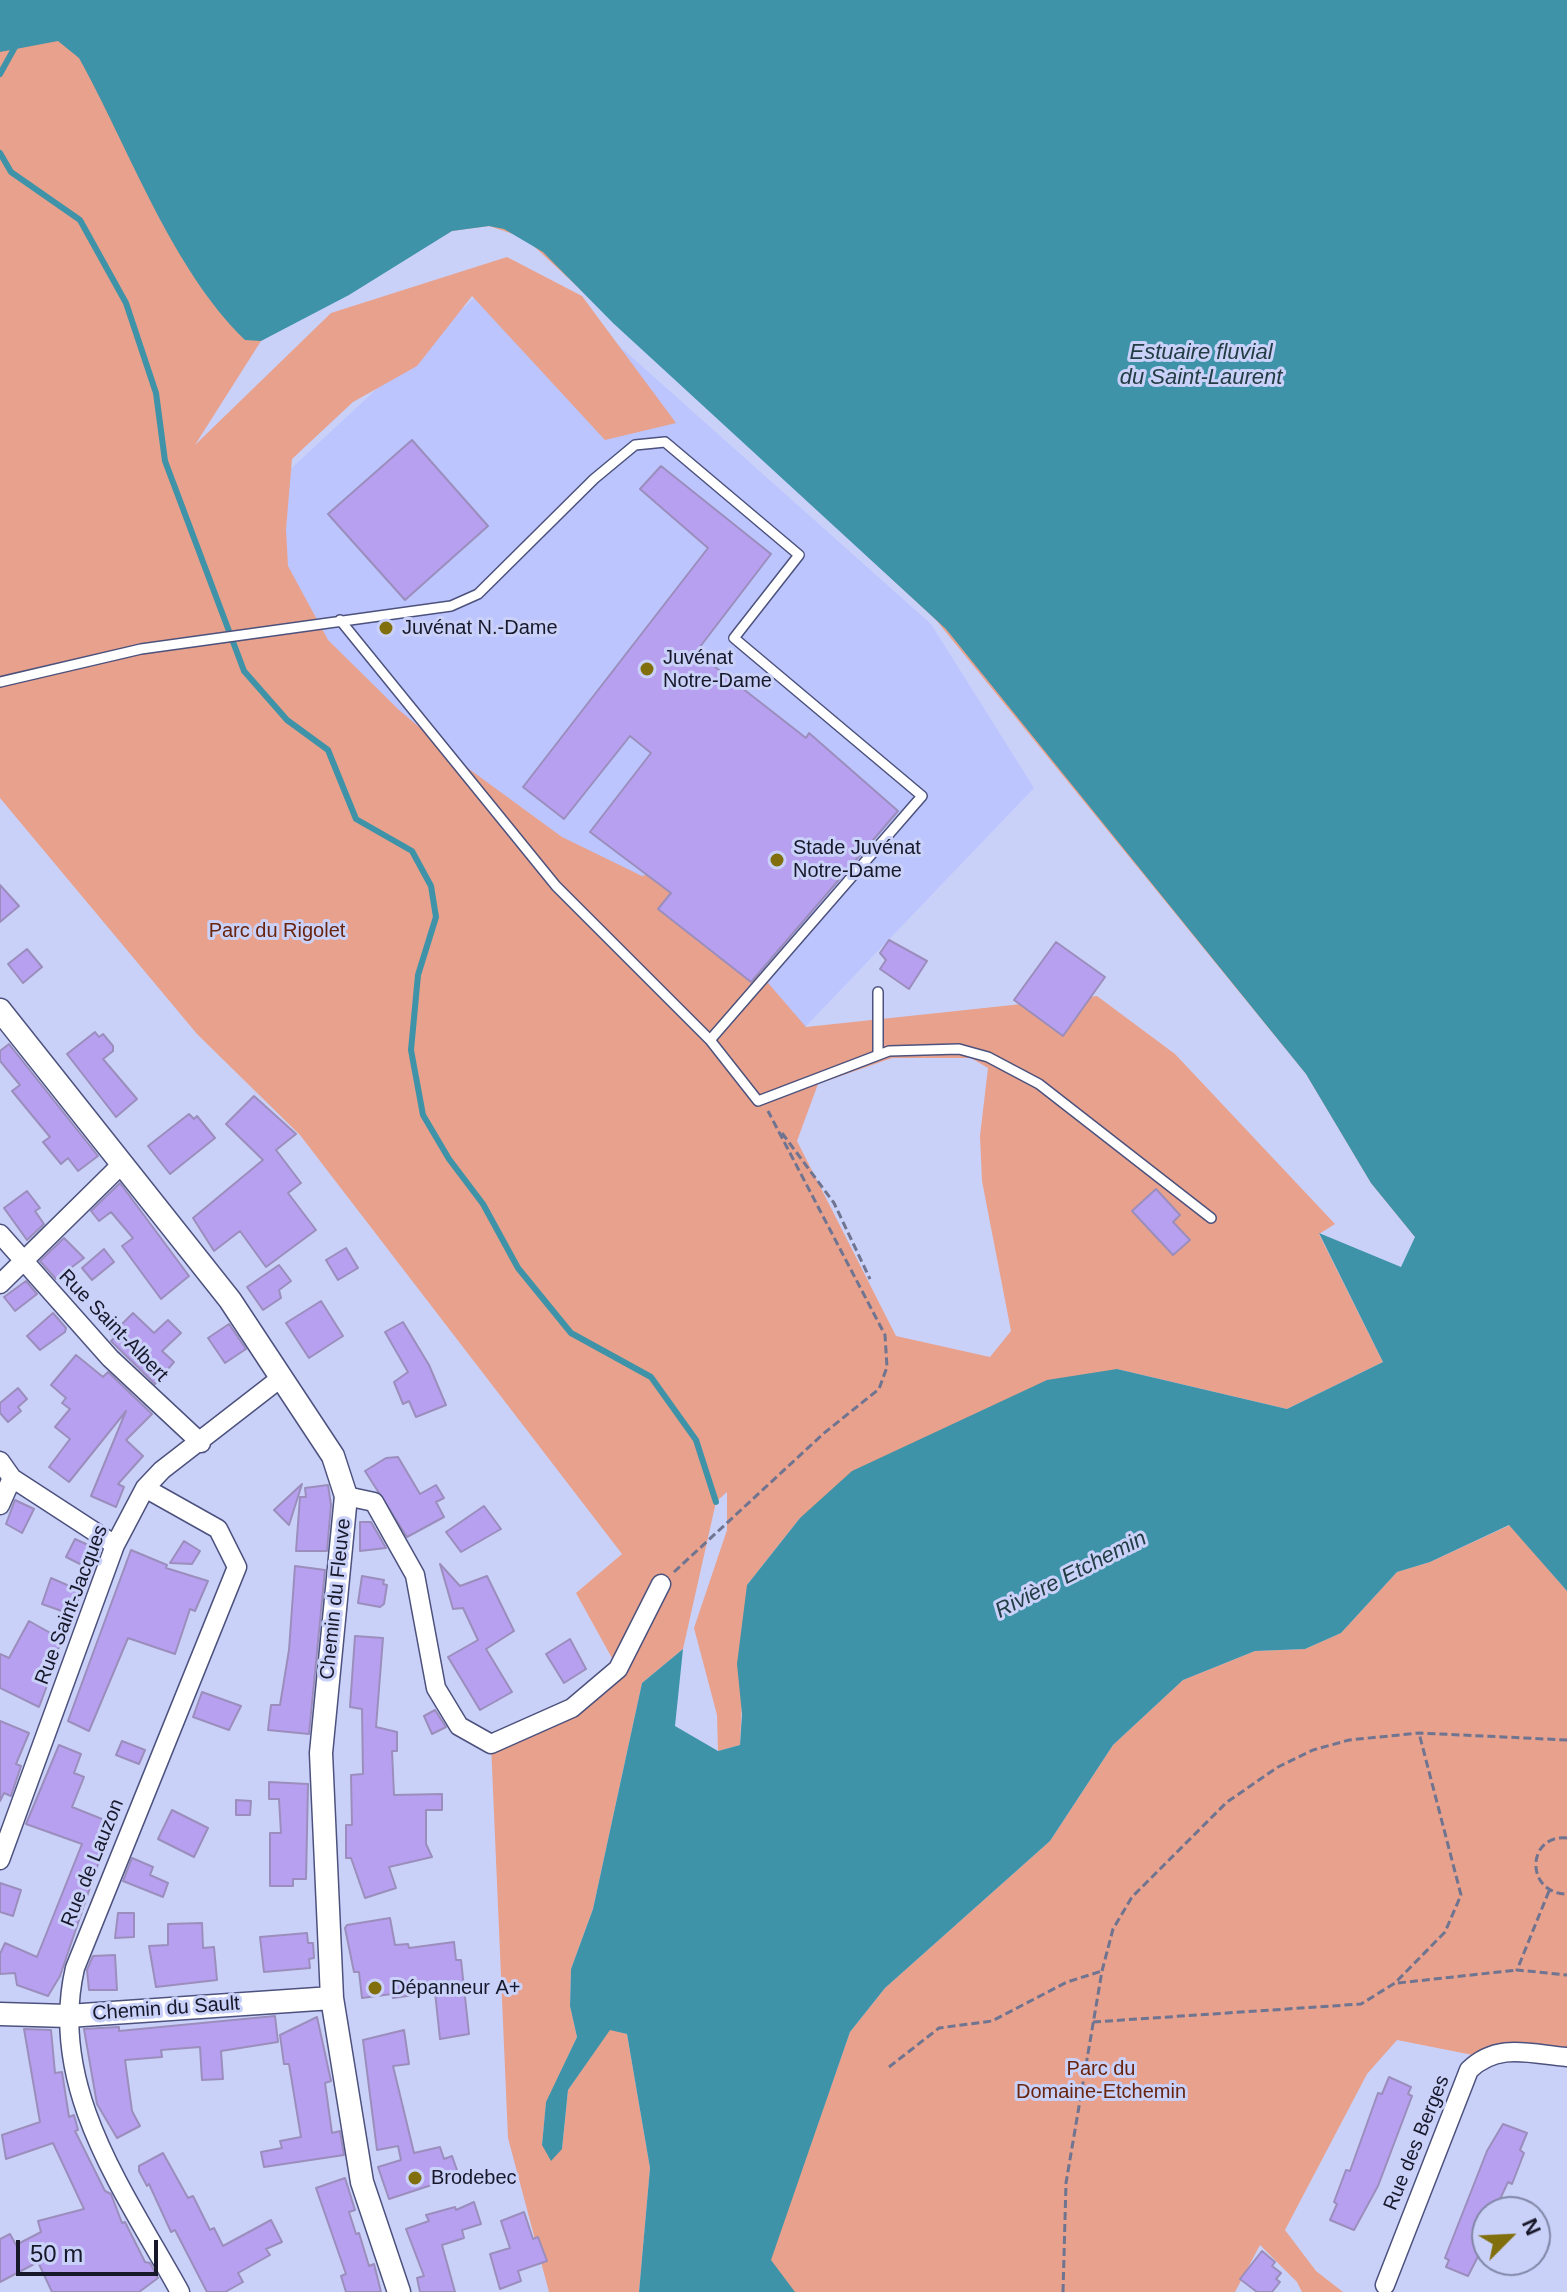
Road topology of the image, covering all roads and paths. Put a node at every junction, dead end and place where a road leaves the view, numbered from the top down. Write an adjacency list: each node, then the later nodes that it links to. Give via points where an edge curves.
1 (340, 620): 2 (lane, via 141,649); 5 (lane, via 556,886); 5 (lane, via 451,606 478,594 635,445 665,442 799,555 734,638 922,796)
2 (0, 682)
3 (878, 992): 6 (lane)
4 (0, 1010): 9 (street, Chemin du Fleuve)
5 (710, 1040): 7 (lane)
6 (878, 1055): 7 (lane); 10 (lane, via 959,1049 988,1057 1039,1084)
7 (760, 1100): 8 (path)
8 (774, 1122): 13 (path, via 834,1203); 23 (path, via 885,1335 887,1367 879,1389)
9 (123, 1163): 12 (street); 15 (street, Chemin du Fleuve, via 230,1300)
10 (1211, 1218)
11 (0, 1234): 12 (street, Rue Saint-Albert)
12 (21, 1261): 14 (street); 16 (street, Rue Saint-Albert, via 110,1358)
13 (870, 1279)
14 (0, 1284)
15 (282, 1377): 16 (street, Rue Saint-Jacques); 20 (street, Chemin du Fleuve, via 333,1456)
16 (201, 1443): 19 (street, Rue Saint-Jacques)
17 (0, 1461): 18 (street)
18 (12, 1478): 21 (street); 22 (street)
19 (145, 1488): 22 (street, Rue Saint-Jacques); 37 (street, Rue de Lauzon, via 218,1529 237,1567 75,1968)
20 (346, 1496): 24 (street, via 374,1502 415,1575 436,1688 459,1726 491,1744 572,1708 618,1669); 35 (street, Chemin du Fleuve, via 321,1753)
21 (0, 1505)
22 (115, 1545): 28 (street, Rue Saint-Jacques)
23 (680, 1566)
24 (661, 1584)
25 (1419, 1733): 26 (path); 32 (path, via 1349,1740 1313,1750 1227,1802 1132,1897 1113,1929); 34 (path, via 1461,1895 1445,1932)
26 (1567, 1740)
27 (1567, 1838): 29 (path, via 1544,1844 1535,1860 1537,1877)
28 (0, 1860)
29 (1549, 1891): 30 (path); 31 (path)
30 (1567, 1894)
31 (1517, 1970): 33 (path); 34 (path)
32 (1102, 1971): 38 (path); 40 (path, via 1067,1982 992,2021 939,2028)
33 (1567, 1975)
34 (1395, 1983): 38 (path, via 1361,2004)
35 (332, 1998): 37 (street, Chemin du Sault); 43 (street, Chemin du Fleuve, via 362,2182)
36 (0, 2014): 37 (street, Chemin du Sault)
37 (68, 2016): 42 (street, Rue de Lauzon, via 75,2082 86,2117)
38 (1093, 2022): 44 (path, via 1066,2183)
39 (1567, 2057): 41 (street, Rue des Berges, via 1498,2052 1469,2070)
40 (889, 2067)
41 (1385, 2285)
42 (180, 2292)
43 (399, 2292)
44 (1063, 2292)

